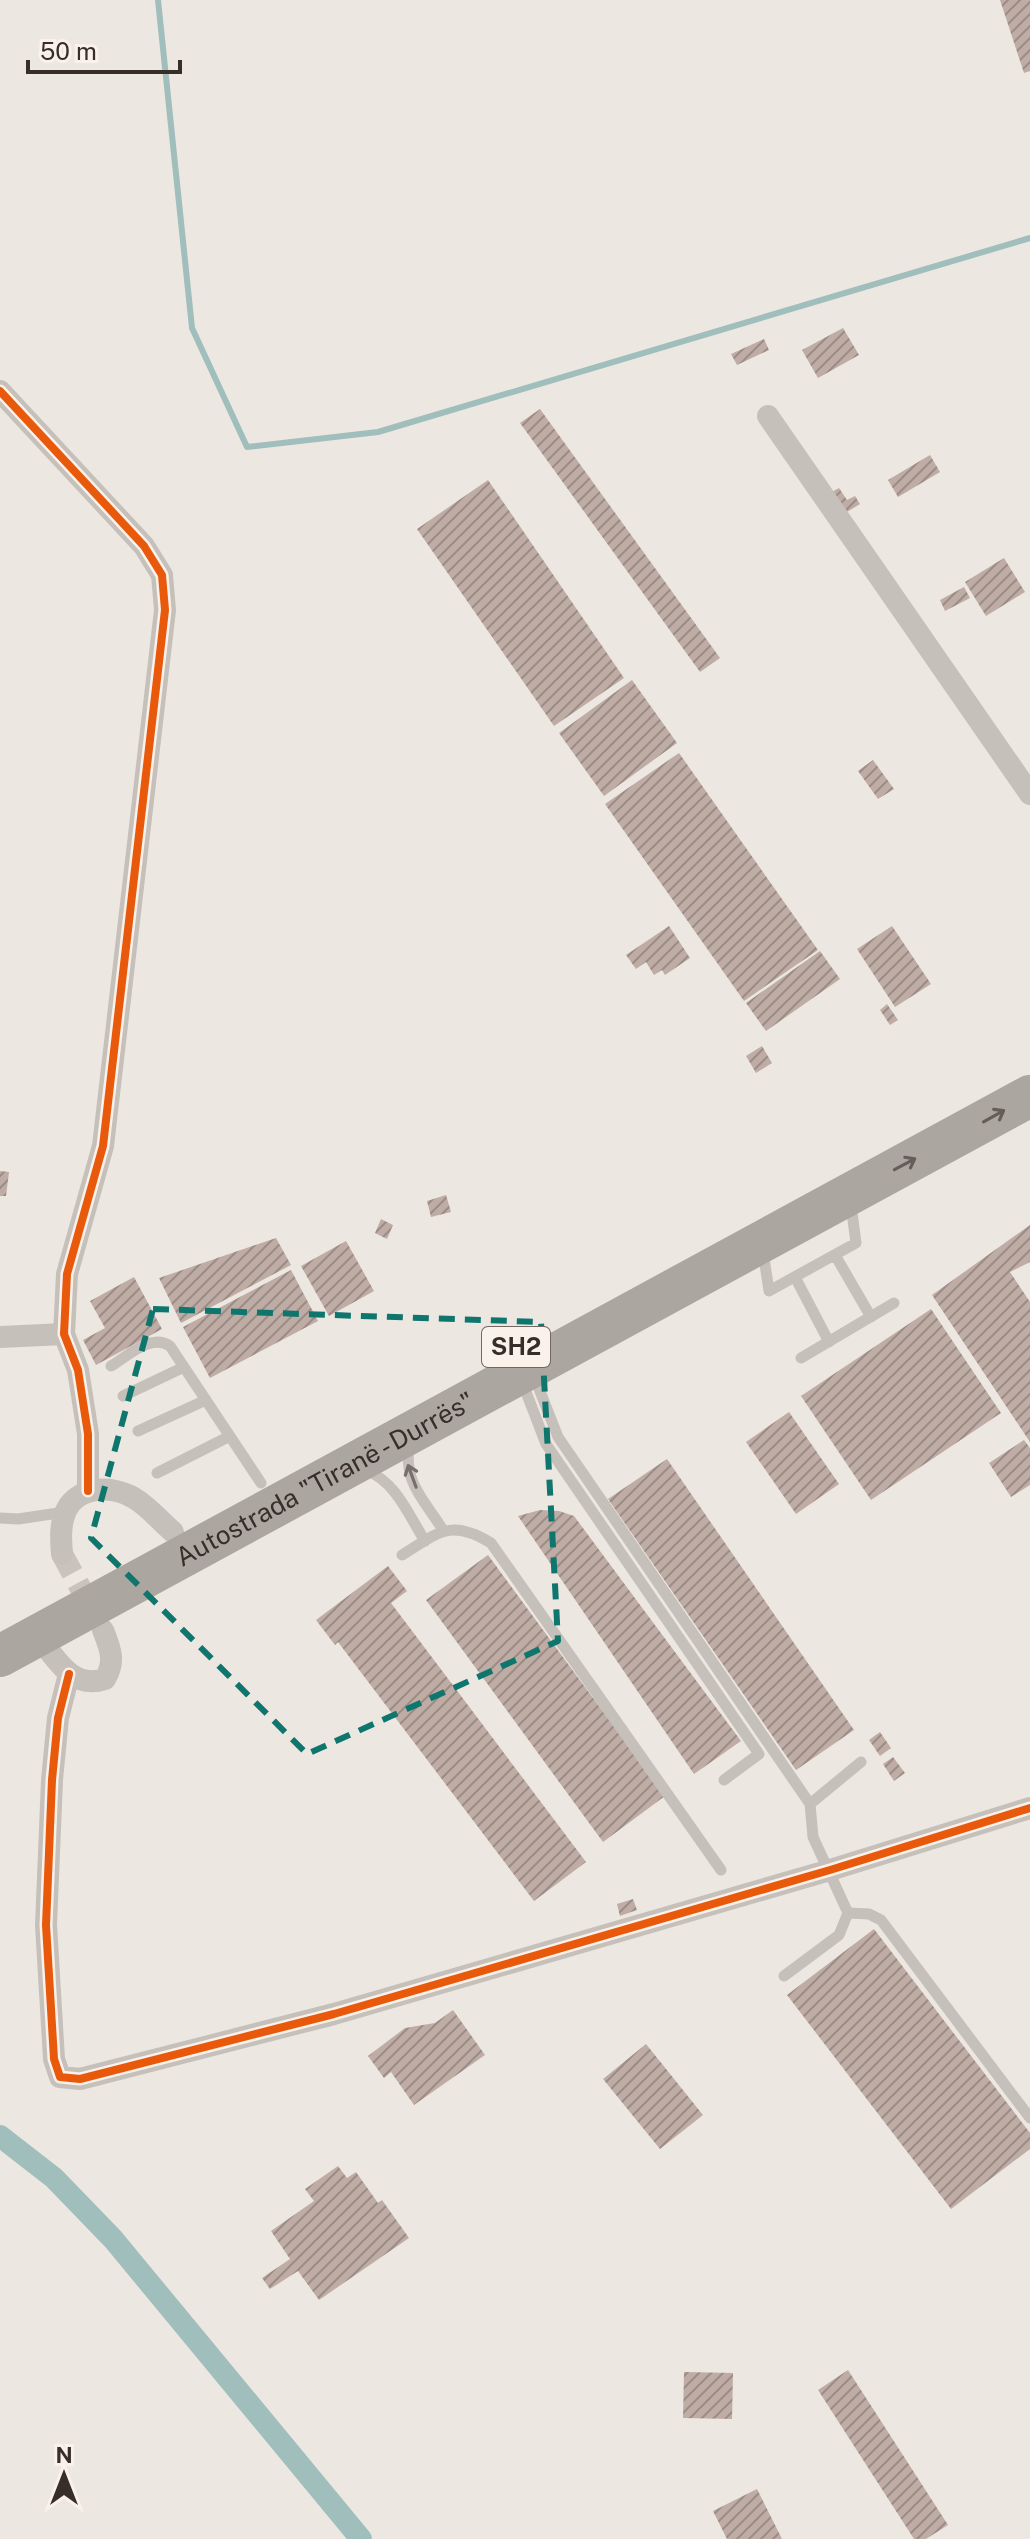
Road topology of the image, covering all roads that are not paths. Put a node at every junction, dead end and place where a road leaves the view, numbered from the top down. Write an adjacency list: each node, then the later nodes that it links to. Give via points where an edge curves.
1 (0, 391): 12 (street, via 144,546 162,575 165,610 103,1146 67,1274)
2 (768, 416): 3 (street)
3 (1030, 794)
4 (1030, 1065): 26 (highway, Autostrada "Tiranë - Durrës" / SH2)
5 (1030, 1096): 6 (highway, Autostrada "Tiranë - Durrës" / SH2, one-way to 5)
6 (850, 1194): 7 (highway, Autostrada "Tiranë - Durrës" / SH2); 8 (lane, via 856,1243)
7 (762, 1242): 9 (lane, via 769,1291); 18 (highway, Autostrada "Tiranë - Durrës" / SH2)
8 (835, 1255): 9 (lane); 11 (lane)
9 (795, 1277): 14 (lane)
10 (894, 1303): 11 (lane)
11 (871, 1317): 14 (lane)
12 (64, 1334): 13 (street); 27 (street, via 78,1370 88,1434)
13 (0, 1337)
14 (829, 1342): 15 (lane)
15 (801, 1358)
16 (111, 1366): 17 (lane, via 154,1340 170,1346)
17 (184, 1367): 19 (lane); 20 (lane)
18 (525, 1372): 21 (highway, Autostrada "Tiranë - Durrës" / SH2); 40 (lane, via 546,1444 759,1754); 41 (lane, via 558,1437)
19 (123, 1396)
20 (206, 1400): 22 (lane); 23 (lane)
21 (428, 1422): 24 (highway, Autostrada "Tiranë - Durrës" / SH2); 30 (lane, one-way to 21, via 409,1478 409,1444)
22 (138, 1431)
23 (230, 1436): 25 (lane); 26 (lane)
24 (360, 1459): 32 (lane, via 366,1470 390,1484); 35 (highway, Autostrada "Tiranë - Durrës" / SH2)
25 (157, 1473)
26 (261, 1483): 31 (highway, Autostrada "Tiranë - Durrës" / SH2)
27 (88, 1491): 28 (street); 31 (street, via 112,1489 134,1498)
28 (65, 1512): 29 (lane); 33 (street)
29 (0, 1518)
30 (443, 1530): 32 (lane); 43 (lane, via 478,1534 491,1543)
31 (173, 1532): 35 (highway, Autostrada "Tiranë - Durrës" / SH2)
32 (425, 1541): 34 (lane)
33 (62, 1554)
34 (402, 1555)
35 (19, 1630): 37 (highway, Autostrada "Tiranë - Durrës" / SH2); 38 (street)
36 (103, 1630): 38 (street, via 112,1654 105,1679 82,1682)
37 (0, 1656)
38 (69, 1674): 44 (street, via 52,1780 46,1925 54,2059 60,2077 80,2079 334,2014)
39 (861, 1762): 41 (lane)
40 (724, 1780)
41 (810, 1804): 44 (lane, via 813,1837)
42 (1030, 1808): 44 (street)
43 (721, 1870)
44 (830, 1870): 45 (lane)
45 (848, 1913): 46 (lane, via 839,1935); 47 (lane, via 881,1920)
46 (784, 1976)
47 (1030, 2118)

